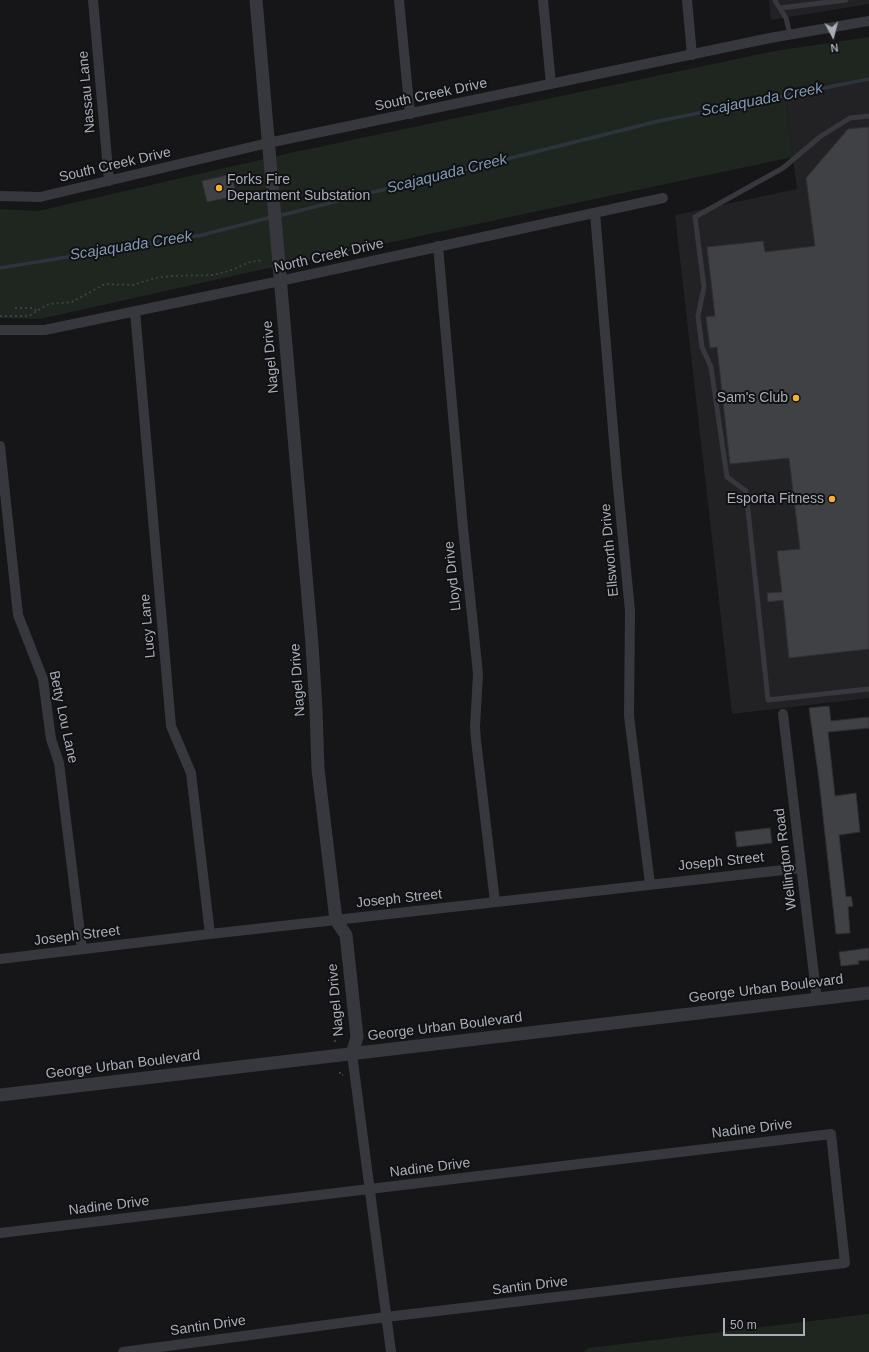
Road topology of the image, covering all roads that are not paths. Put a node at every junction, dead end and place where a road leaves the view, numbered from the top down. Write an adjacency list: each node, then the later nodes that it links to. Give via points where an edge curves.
1 (93, 0): 16 (street, Nassau Lane)
2 (256, 0): 15 (street, Nagel Drive)
3 (399, 0): 13 (street)
4 (543, 0): 12 (street)
5 (688, 0): 11 (street)
6 (775, 0): 8 (lane)
7 (846, 0): 8 (lane)
8 (780, 8): 10 (lane, via 786,18)
9 (869, 21): 10 (street, South Creek Drive)
10 (790, 35): 11 (street, South Creek Drive)
11 (692, 54): 12 (street, South Creek Drive)
12 (551, 84): 13 (street, South Creek Drive)
13 (410, 114): 15 (street, South Creek Drive)
14 (869, 116): 25 (lane, via 850,118 821,136 782,168 695,217 704,287 698,316 702,347 711,367 726,477 746,491 768,700)
15 (268, 144): 16 (street, South Creek Drive); 21 (street, Nagel Drive)
16 (109, 181): 17 (street, South Creek Drive, via 40,197)
17 (0, 196)
18 (663, 198): 19 (street, North Creek Drive)
19 (595, 212): 20 (street, North Creek Drive); 28 (street, Ellsworth Drive, via 630,611 629,716)
20 (438, 246): 21 (street, North Creek Drive); 29 (street, Lloyd Drive, via 478,674 476,740)
21 (280, 281): 22 (street, North Creek Drive); 30 (street, Nagel Drive, via 312,644 318,769)
22 (135, 311): 23 (street, North Creek Drive, via 45,330); 31 (street, Lucy Lane, via 171,726 191,773)
23 (0, 330)
24 (0, 446): 32 (street, Betty Lou Lane, via 18,616 43,679 51,739 59,763)
25 (869, 689)
26 (783, 714): 27 (street, Wellington Road)
27 (801, 868): 28 (street, Joseph Street); 35 (street, Wellington Road)
28 (650, 884): 29 (street, Joseph Street)
29 (495, 902): 30 (street, Joseph Street)
30 (336, 920): 31 (street, Joseph Street); 36 (street, Nagel Drive, via 346,935 357,1037)
31 (210, 934): 32 (street, Joseph Street)
32 (82, 949): 33 (street, Joseph Street)
33 (0, 959)
34 (869, 993): 35 (street, George Urban Boulevard)
35 (817, 1000): 36 (street, George Urban Boulevard)
36 (352, 1054): 37 (street, George Urban Boulevard); 39 (street, Nagel Drive)
37 (0, 1095)
38 (834, 1167): 39 (street, Nadine Drive, via 831,1134); 41 (street, Santin Drive, via 845,1263)
39 (370, 1190): 40 (street, Nadine Drive); 41 (street, Nagel Drive)
40 (0, 1233)
41 (386, 1317): 42 (street, Santin Drive); 43 (street, Nagel Drive)
42 (123, 1352)
43 (391, 1352)

